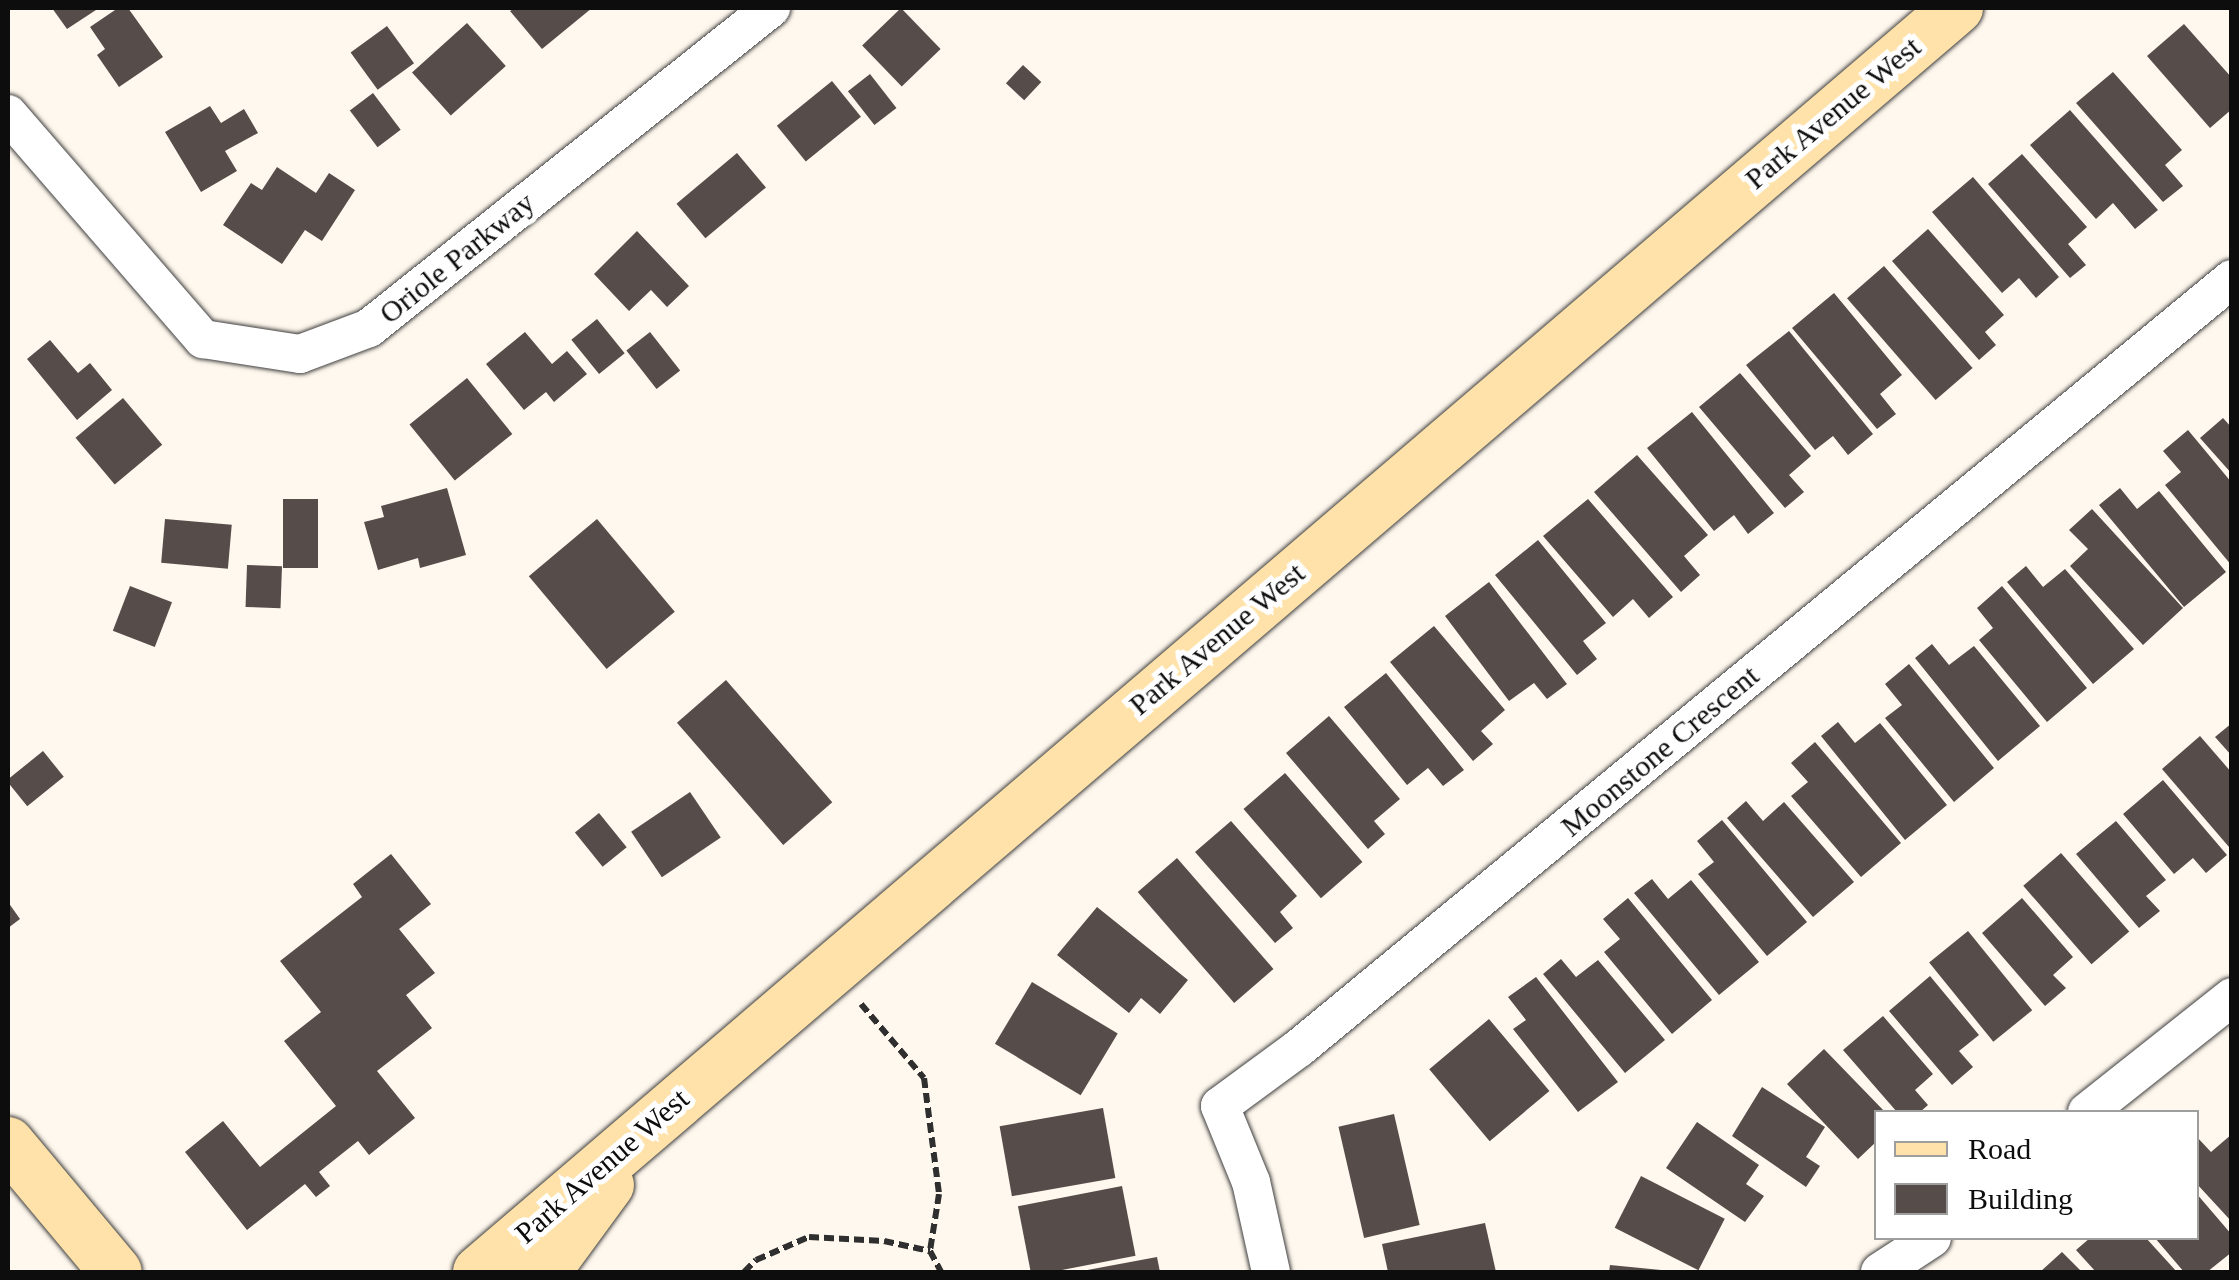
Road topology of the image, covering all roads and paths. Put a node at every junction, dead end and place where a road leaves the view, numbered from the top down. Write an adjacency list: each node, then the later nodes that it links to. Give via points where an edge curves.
1 (771, 8): 3 (street, Oriole Parkway, via 369,328 300,354 203,339)
2 (1957, 8): 5 (main road, Park Avenue West)
3 (8, 114)
4 (2232, 279): 17 (street, Moonstone Crescent, via 1299,1048 1220,1106 1251,1182)
5 (831, 969): 8 (main road, Park Avenue West); 11 (path, via 924,1078 938,1194)
6 (2232, 997): 7 (street)
7 (2090, 1110)
8 (648, 1125): 13 (main road, Park Avenue West); 14 (main road)
9 (8, 1143): 12 (main road)
10 (1929, 1240): 18 (street)
11 (930, 1251): 15 (path, via 884,1240 809,1237); 16 (path)
12 (116, 1268)
13 (478, 1272)
14 (544, 1272)
15 (744, 1272)
16 (941, 1272)
17 (1272, 1272)
18 (1880, 1272)

